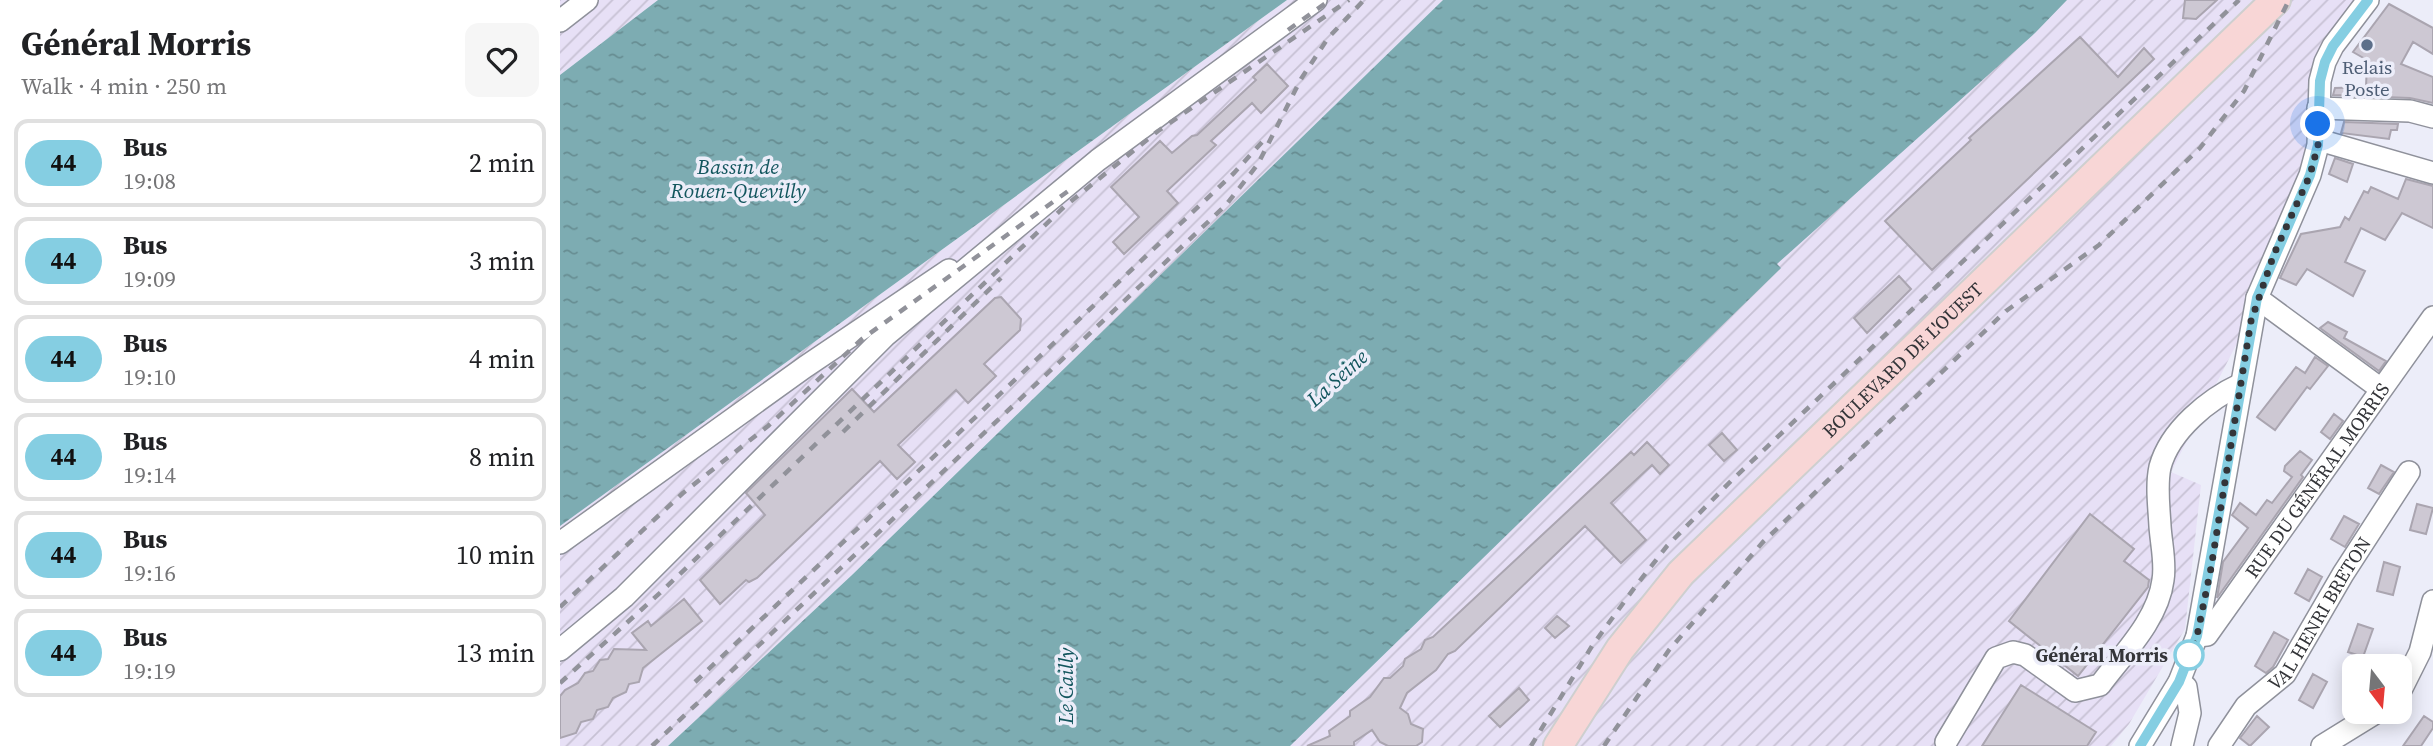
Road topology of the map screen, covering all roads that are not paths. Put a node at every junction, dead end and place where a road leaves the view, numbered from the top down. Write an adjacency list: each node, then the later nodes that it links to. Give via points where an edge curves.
1 (587, 0): 5 (street)
2 (1316, 0): 10 (street, via 1098,160)
3 (2276, 0): 25 (main road, BOULEVARD DE L'OUEST, via 1681,573 1620,649)
4 (2368, 0): 6 (street, via 2333,46 2320,81)
5 (560, 20)
6 (2318, 108): 7 (street, via 2410,111); 8 (street)
7 (2433, 117)
8 (2319, 140): 9 (street); 11 (street, via 2310,175)
9 (2433, 173)
10 (1002, 239): 16 (street, via 921,285); 20 (street, via 885,336 624,597)
11 (2257, 298): 13 (street); 14 (street)
12 (2433, 317): 14 (street, RUE DU GÉNÉRAL MORRIS)
13 (2241, 384): 18 (street); 24 (street, via 2204,406 2173,441 2160,466 2164,579 2153,613 2101,685 2075,691 2025,655 2013,652 1996,658)
14 (2381, 389): 18 (street, RUE DU GÉNÉRAL MORRIS, via 2254,572 2207,635)
15 (2410, 472): 28 (street, VAL HENRI BRETON, via 2285,674 2245,706)
16 (560, 543)
17 (2433, 601): 19 (street)
18 (2197, 636): 22 (street)
19 (2429, 638): 21 (street)
20 (560, 650)
21 (2412, 668)
22 (2179, 682): 26 (street); 27 (street, via 2186,687 2190,713)
23 (2358, 724): 29 (street)
24 (1946, 742)
25 (1558, 746)
26 (2140, 746)
27 (2182, 746)
28 (2219, 746)
29 (2322, 746)

